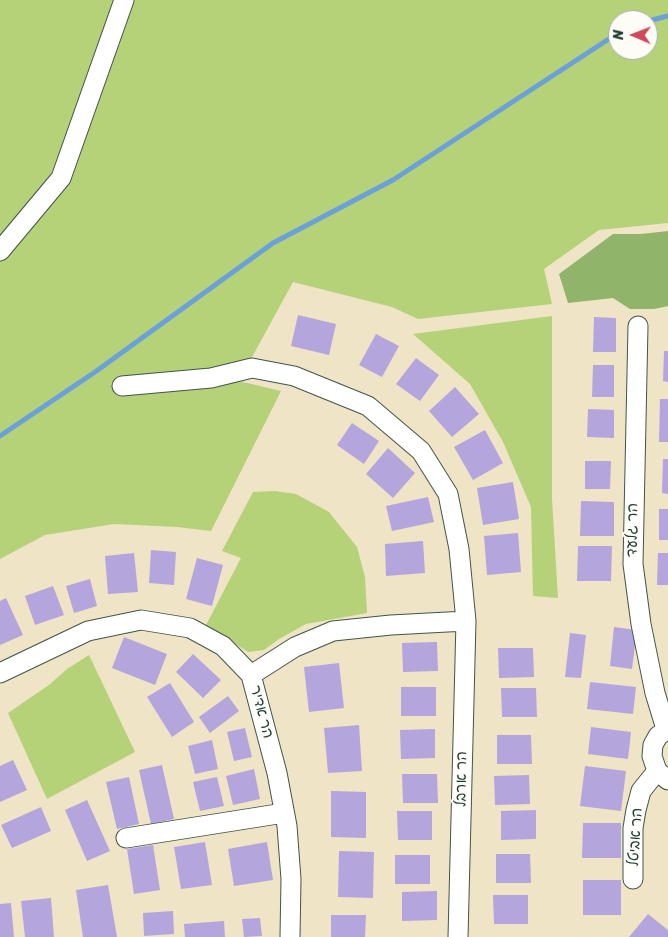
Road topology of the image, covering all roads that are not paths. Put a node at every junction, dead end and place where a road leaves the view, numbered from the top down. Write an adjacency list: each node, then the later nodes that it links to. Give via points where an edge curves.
1 (124, 0): 2 (street, via 61,178)
2 (0, 251)
3 (638, 326): 8 (street, הר גלעד, via 633,564 655,693)
4 (122, 386): 5 (street, הר ארבל, via 211,378 252,368 294,376 368,406 421,452 448,494 460,549)
5 (466, 621): 7 (street, via 334,631 295,647); 14 (street, הר ארבל)
6 (0, 673): 7 (street, הר אדיר, via 88,630 141,620 190,628 207,636 223,646)
7 (251, 675): 10 (street, הר אדיר)
8 (667, 729): 9 (street, via 653,745 652,756)
9 (662, 775): 12 (street, הר אביטל, via 642,791 636,810)
10 (284, 813): 11 (street); 13 (street, הר אדיר, via 291,880)
11 (126, 838)
12 (633, 879)
13 (290, 937)
14 (458, 937)

